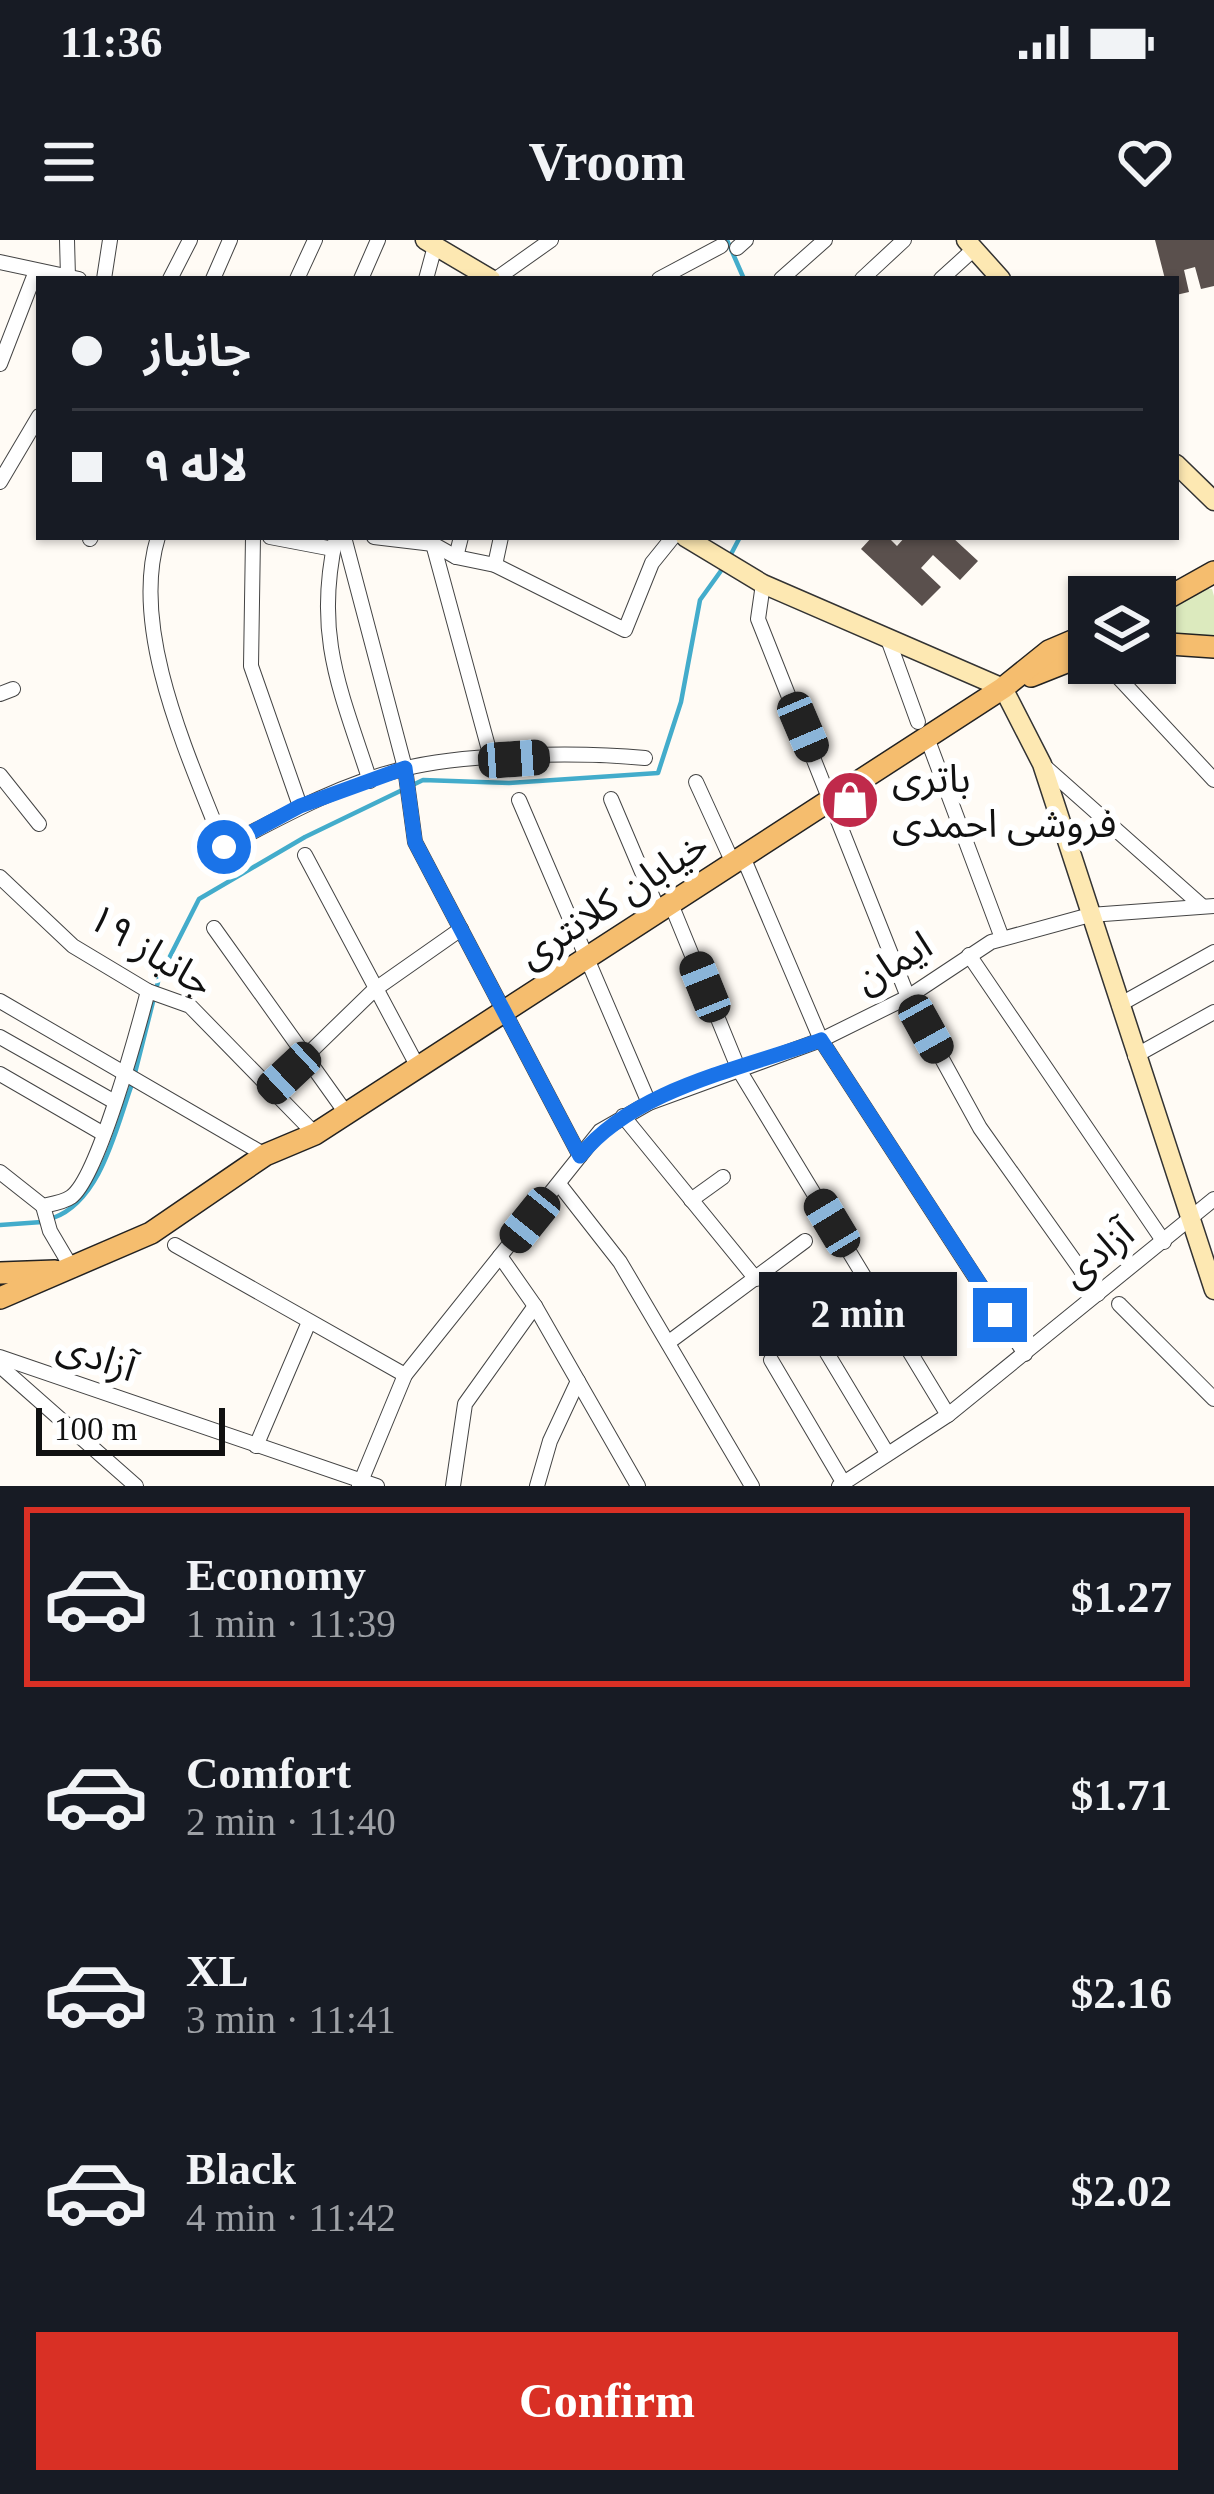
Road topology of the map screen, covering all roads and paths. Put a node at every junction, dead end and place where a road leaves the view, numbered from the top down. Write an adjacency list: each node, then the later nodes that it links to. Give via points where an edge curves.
1 (68, 240): 17 (street)
2 (110, 240): 18 (street)
3 (190, 240): 19 (street)
4 (230, 240): 20 (street)
5 (315, 240): 21 (street)
6 (378, 240): 22 (street)
7 (551, 240): 24 (street)
8 (825, 240): 26 (street)
9 (904, 240): 27 (street)
10 (430, 243): 15 (main road); 23 (street)
11 (735, 245): 25 (street)
12 (970, 245): 28 (street); 29 (main road)
13 (0, 262): 14 (street)
14 (36, 272): 16 (street); 30 (street)
15 (472, 273)
16 (61, 276)
17 (74, 276)
18 (104, 276)
19 (172, 276)
20 (214, 276)
21 (298, 276)
22 (362, 276)
23 (425, 276)
24 (498, 276)
25 (666, 276)
26 (784, 276)
27 (865, 276)
28 (944, 276)
29 (998, 276)
30 (0, 364)
31 (36, 421): 33 (street)
32 (1179, 467): 34 (main road)
33 (0, 482)
34 (1214, 501)
35 (157, 540): 68 (street, via 150,562 163,688 224,847)
36 (253, 540): 68 (street, via 251,666)
37 (397, 540): 43 (street)
38 (460, 540): 44 (street)
39 (500, 540): 45 (street)
40 (671, 540): 45 (street, via 652,563 626,630)
41 (690, 540): 47 (main road)
42 (338, 541): 60 (street); 63 (street, via 323,609 332,667)
43 (433, 544): 44 (street); 58 (street)
44 (456, 556): 45 (street)
45 (495, 565)
46 (1214, 572): 48 (main road)
47 (763, 584): 49 (main road); 66 (street, via 758,620)
48 (1176, 593)
49 (889, 642): 55 (main road); 56 (street)
50 (1068, 643): 55 (main road, خیابان کلانتری)
51 (1176, 645): 52 (main road)
52 (1214, 647)
53 (1068, 662): 55 (main road, خیابان کلانتری)
54 (1126, 684): 62 (street)
55 (1003, 688): 56 (main road, خیابان کلانتری); 59 (main road)
56 (922, 729): 66 (main road, خیابان کلانتری); 78 (street)
57 (645, 758): 58 (street)
58 (492, 760): 60 (street)
59 (1042, 764): 73 (street); 75 (main road)
60 (405, 768): 63 (street); 77 (street, via 415,842)
61 (0, 775): 69 (street)
62 (1214, 779)
63 (370, 781): 68 (street)
64 (696, 782): 71 (street)
65 (611, 799): 74 (street)
66 (833, 799): 71 (main road, خیابان کلانتری); 84 (street)
67 (519, 800): 81 (street)
68 (300, 806)
69 (39, 824)
70 (305, 855): 82 (street)
71 (738, 860): 74 (main road, خیابان کلانتری); 90 (street)
72 (0, 877): 83 (street, جانباز ۱۹, via 74,946)
73 (1208, 906): 75 (street, ایمان)
74 (665, 908): 81 (main road, خیابان کلانتری); 94 (street)
75 (1090, 915): 78 (street, ایمان); 86 (main road)
76 (214, 928): 92 (street)
77 (461, 929): 82 (street); 88 (street)
78 (1002, 938): 80 (street, ایمان)
79 (1214, 952): 86 (street)
80 (969, 955): 84 (street, ایمان); 114 (street)
81 (588, 959): 88 (main road, خیابان کلانتری); 99 (street)
82 (374, 990): 92 (street); 93 (street)
83 (148, 991): 96 (street); 97 (street, جانباز ۱۹, via 190,1006)
84 (908, 997): 90 (street, ایمان); 121 (street, via 980,1128)
85 (0, 1000): 96 (street)
86 (1119, 1005): 91 (main road)
87 (1214, 1012): 91 (street)
88 (502, 1016): 93 (main road, خیابان کلانتری); 105 (street)
89 (0, 1037): 98 (street)
90 (821, 1040): 94 (street, ایمان); 128 (street)
91 (1135, 1056): 112 (main road)
92 (307, 1057): 97 (street); 100 (street)
93 (419, 1069): 100 (main road, خیابان کلانتری)
94 (739, 1070): 99 (street, ایمان); 134 (street)
95 (0, 1074): 102 (street)
96 (126, 1074): 98 (street); 104 (street)
97 (271, 1090): 103 (street, جانباز ۱۹)
98 (113, 1101): 102 (street)
99 (649, 1103): 101 (street, ایمان)
100 (346, 1113): 103 (main road, خیابان کلانتری)
101 (623, 1116): 105 (street, ایمان); 110 (street)
102 (102, 1133): 111 (street, via 85,1180 71,1197)
103 (315, 1134): 104 (main road, خیابان کلانتری)
104 (265, 1155): 117 (main road, خیابان کلانتری, via 151,1233)
105 (580, 1156): 108 (street, ایمان)
106 (0, 1172): 111 (street)
107 (723, 1177): 110 (street)
108 (559, 1184): 116 (street, ایمان); 127 (street)
109 (1214, 1199): 112 (street, آزادی)
110 (691, 1200): 119 (street)
111 (44, 1206): 117 (street)
112 (1188, 1219): 114 (street, آزادی); 120 (main road)
113 (805, 1241): 119 (street)
114 (1164, 1242): 121 (street, آزادی)
115 (175, 1245): 125 (street)
116 (500, 1256): 124 (street); 131 (street, ایمان)
117 (73, 1270): 118 (main road, خیابان کلانتری); 122 (main road, خیابان کلانتری)
118 (0, 1273)
119 (756, 1279): 127 (street)
120 (1214, 1290)
121 (1098, 1294): 128 (street, آزادی)
122 (0, 1298)
123 (1119, 1304): 133 (street)
124 (535, 1306): 132 (street); 141 (street, via 465,1404)
125 (309, 1322): 131 (street); 135 (street)
126 (808, 1323): 136 (street)
127 (669, 1342): 144 (street)
128 (1025, 1354): 134 (street, آزادی)
129 (771, 1360): 139 (street)
130 (0, 1361): 135 (street, آزادی); 137 (street)
131 (404, 1376): 138 (street, ایمان)
132 (578, 1381): 142 (street); 143 (street)
133 (1214, 1399)
134 (948, 1414): 136 (street, آزادی)
135 (256, 1446): 138 (street, آزادی)
136 (886, 1453): 139 (street, آزادی)
137 (127, 1483)
138 (359, 1485): 140 (street, آزادی)
139 (838, 1485)
140 (376, 1486)
141 (453, 1486)
142 (537, 1486)
143 (638, 1486)
144 (752, 1486)

